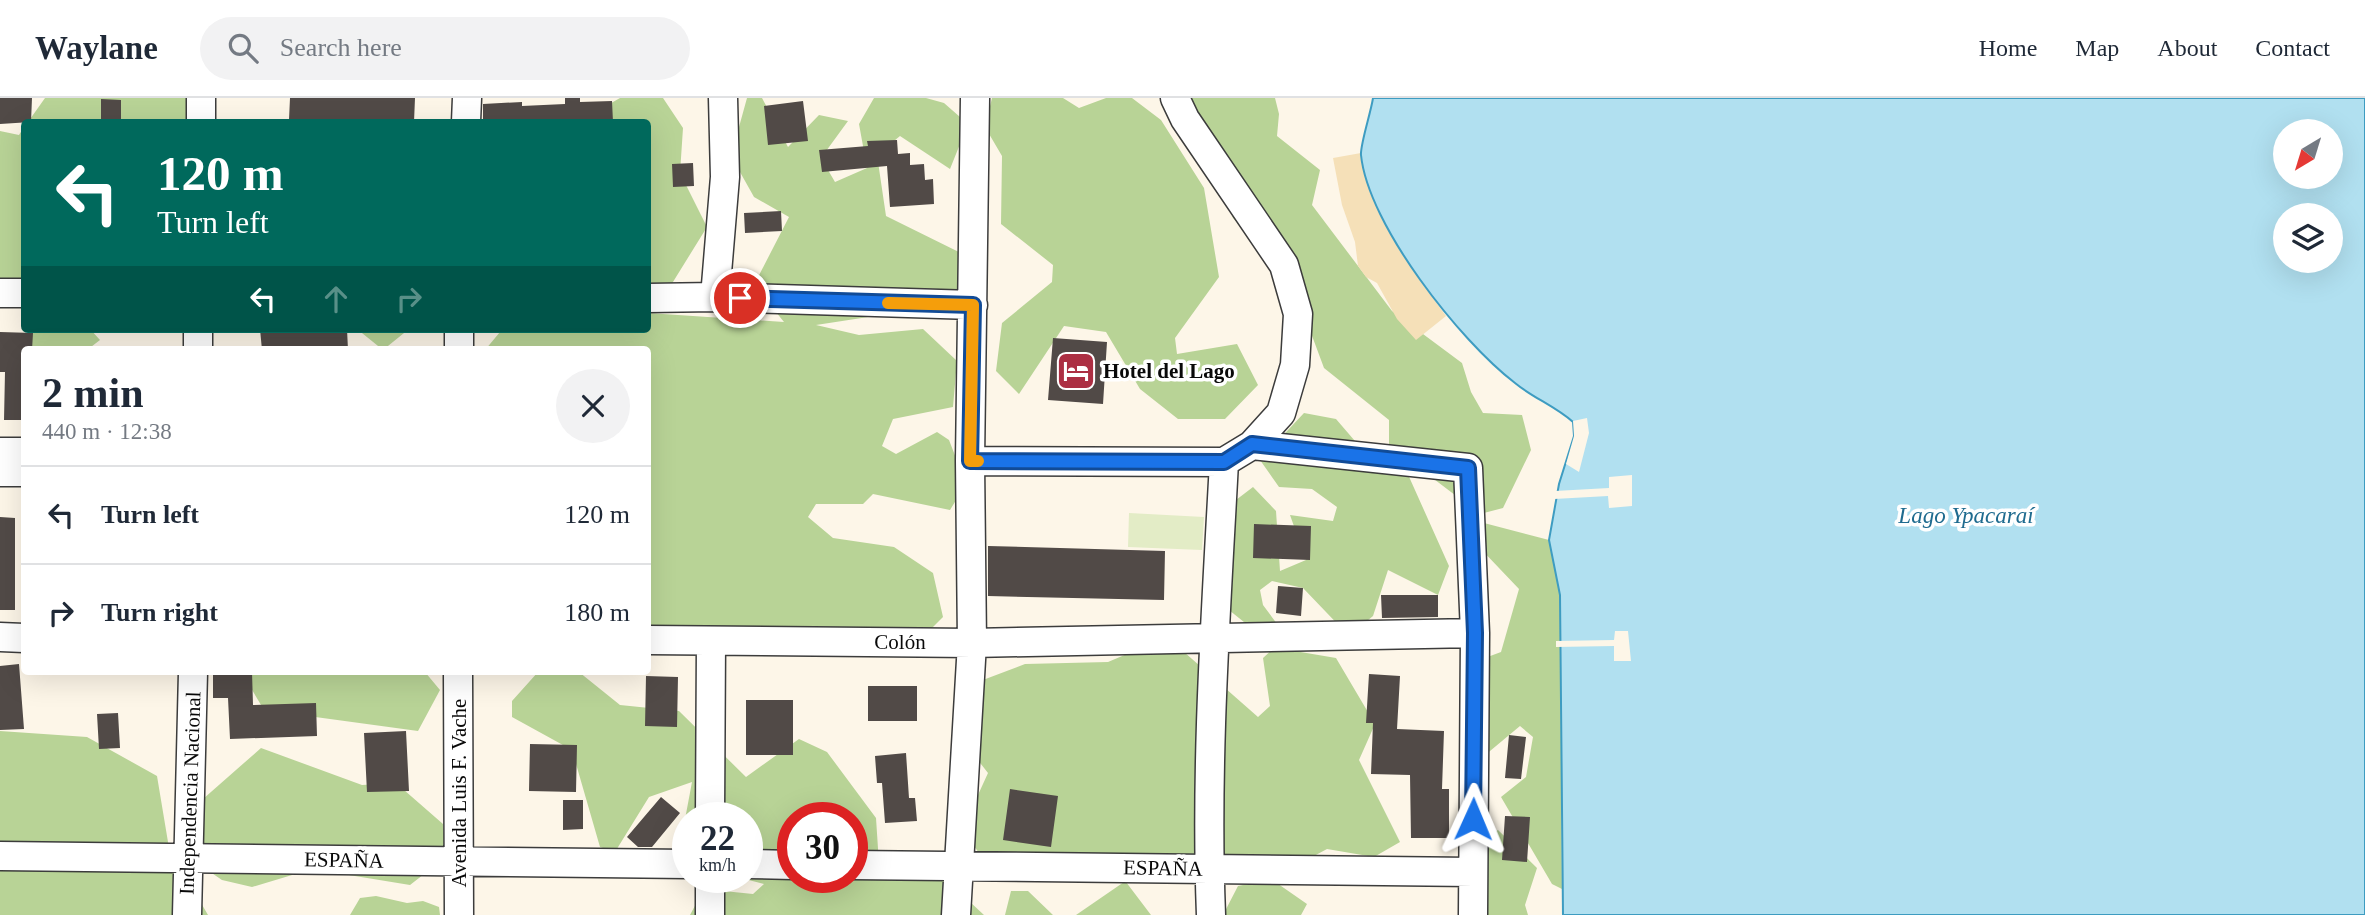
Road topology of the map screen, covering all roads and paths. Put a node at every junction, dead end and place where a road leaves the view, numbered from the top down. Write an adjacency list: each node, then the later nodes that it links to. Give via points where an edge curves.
1 (201, 98): 6 (street)
2 (467, 98): 7 (street)
3 (723, 98): 11 (street, via 725,177)
4 (975, 98): 12 (street)
5 (1175, 98): 13 (street, via 1284,265 1298,314 1295,365 1281,413)
6 (201, 119)
7 (466, 119)
8 (0, 293): 9 (street)
9 (21, 293)
10 (651, 298): 11 (street)
11 (715, 298): 12 (street)
12 (973, 305): 16 (street)
13 (1252, 444): 17 (street); 20 (street, via 1468,468)
14 (0, 452): 15 (street)
15 (21, 452)
16 (970, 461): 17 (street); 26 (street)
17 (1224, 462): 23 (street)
18 (0, 472): 19 (street)
19 (21, 472)
20 (1475, 633): 23 (street, Colón); 37 (street)
21 (0, 637): 22 (street)
22 (21, 638)
23 (1215, 638): 26 (street, Colón); 36 (street)
24 (651, 640): 25 (street, Colón)
25 (711, 641): 26 (street, Colón); 29 (street)
26 (972, 643): 35 (street)
27 (193, 675): 31 (street, Independencia Nacional)
28 (458, 675): 32 (street, Avenida Luis F. Vache)
29 (710, 802)
30 (0, 856): 31 (street, ESPAÑA)
31 (188, 857): 32 (street, ESPAÑA); 39 (street, Independencia Nacional)
32 (459, 861): 33 (street, ESPAÑA); 40 (street, Avenida Luis F. Vache)
33 (672, 864)
34 (868, 865): 35 (street, ESPAÑA)
35 (958, 866): 36 (street, ESPAÑA); 42 (street)
36 (1209, 869): 37 (street, ESPAÑA); 43 (street)
37 (1473, 872): 44 (street)
38 (710, 893): 41 (street)
39 (187, 915)
40 (459, 915)
41 (710, 915)
42 (956, 915)
43 (1211, 915)
44 (1472, 915)

